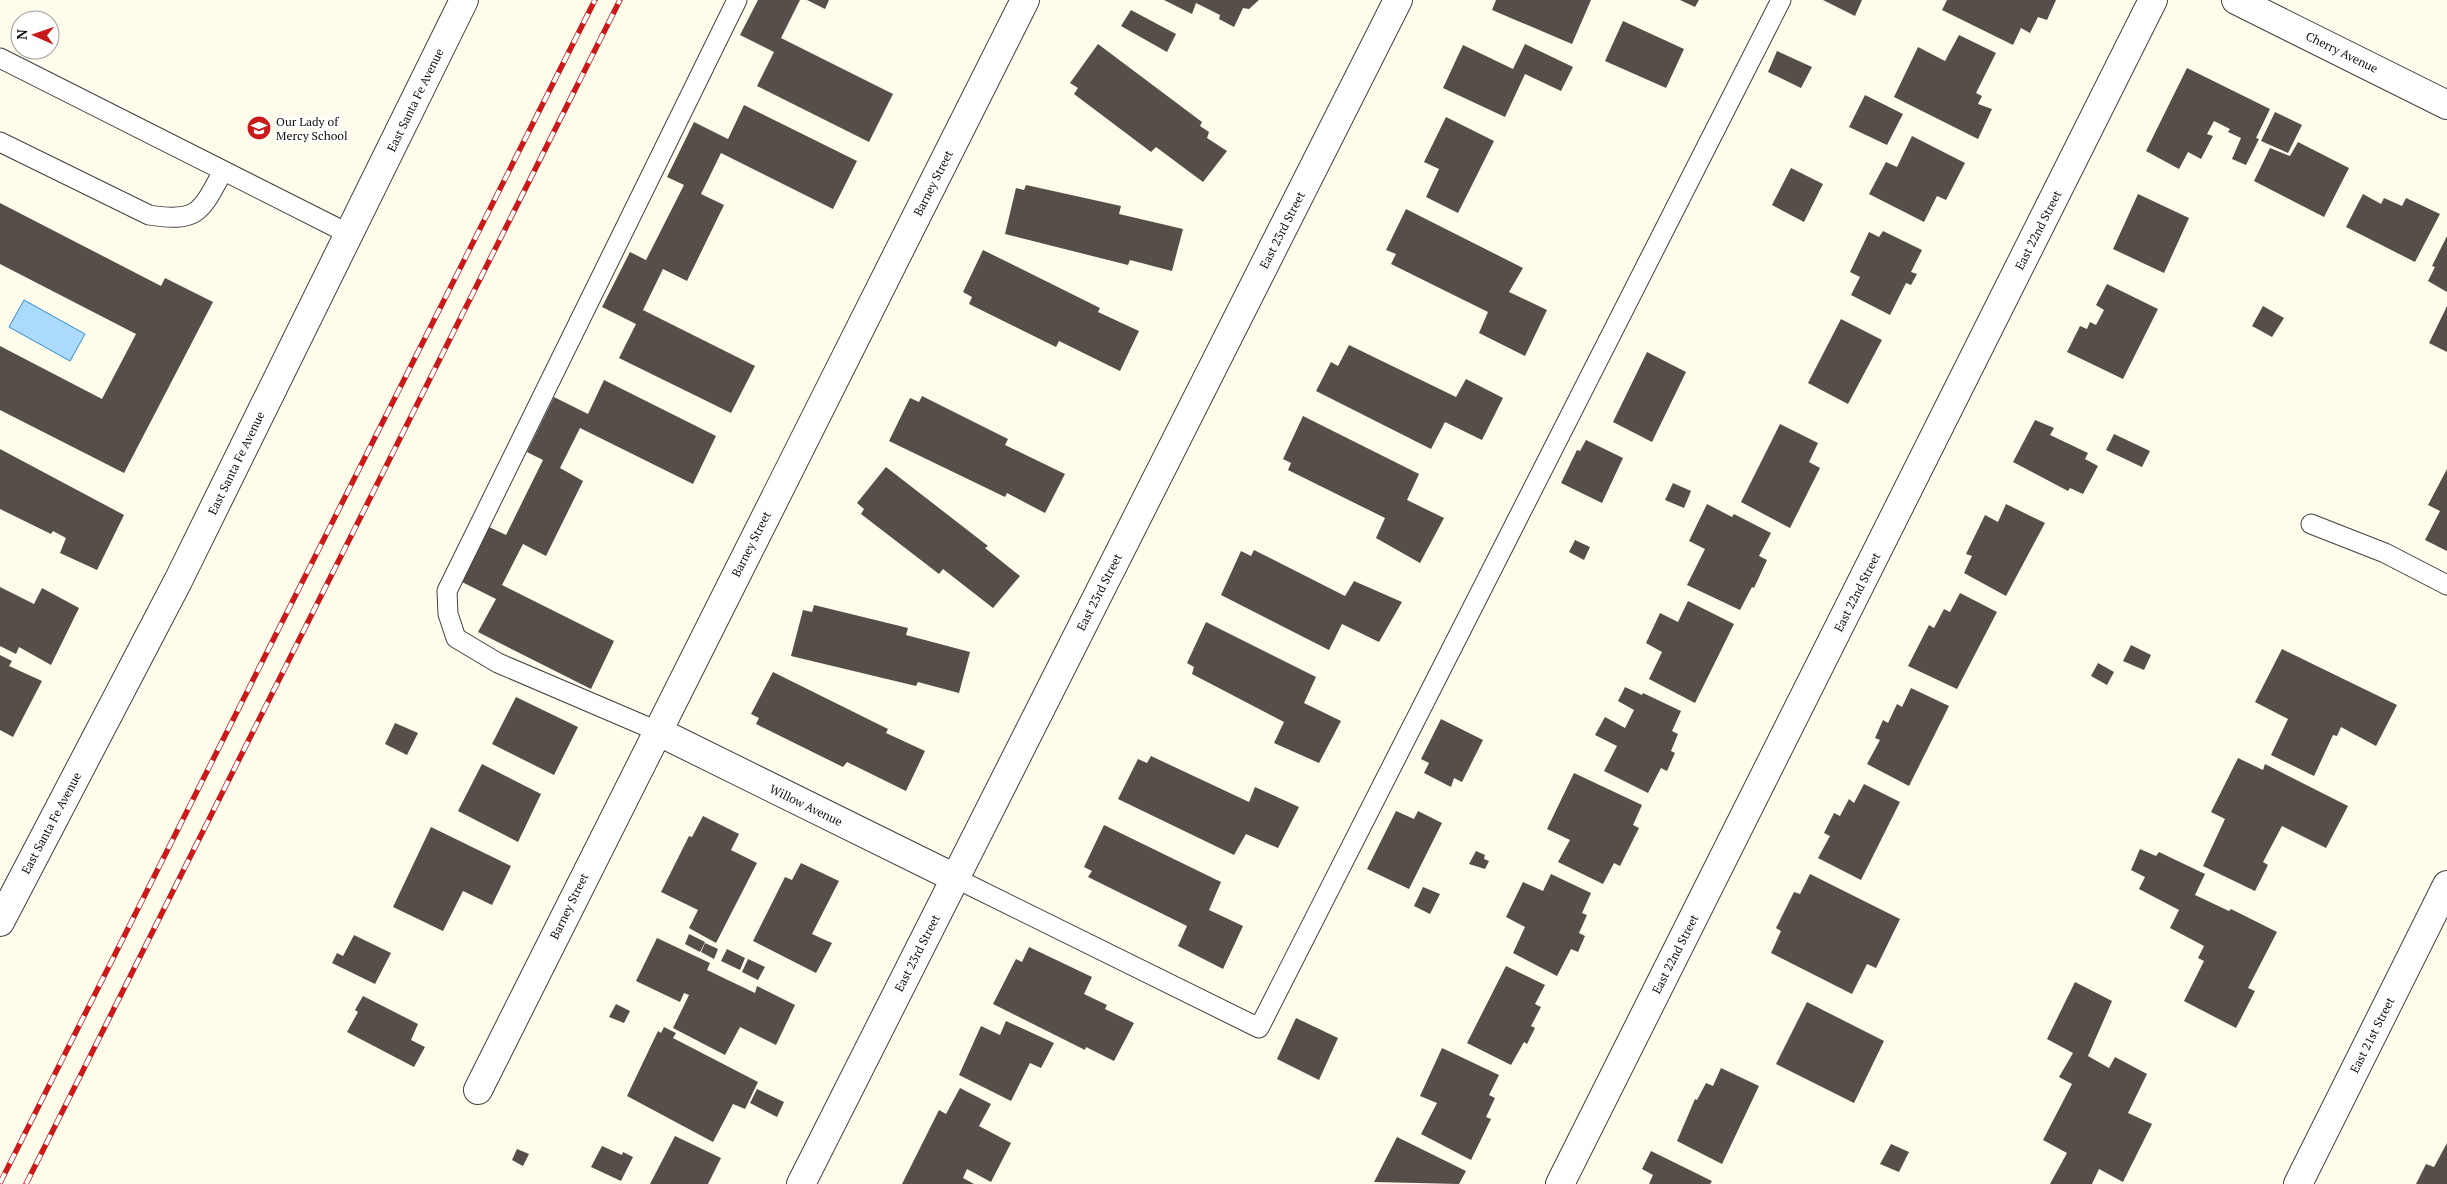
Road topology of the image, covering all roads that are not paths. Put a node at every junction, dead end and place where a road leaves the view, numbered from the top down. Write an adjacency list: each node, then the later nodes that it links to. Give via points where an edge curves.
1 (464, 0): 12 (street, East Santa Fe Avenue)
2 (738, 0): 15 (lane, via 446,590 448,614 456,638 498,663)
3 (1025, 0): 15 (street, Barney Street)
4 (1398, 0): 16 (street, East 23rd Street)
5 (1781, 0): 16 (lane, via 1259,1028)
6 (2153, 0): 21 (street, East 22nd Street)
7 (2236, 0): 9 (street, Cherry Avenue)
8 (0, 58): 11 (lane)
9 (2447, 105)
10 (0, 142): 11 (lane, via 149,215 169,218 190,216 203,208)
11 (223, 171): 12 (lane)
12 (349, 234): 18 (street, East Santa Fe Avenue, via 178,581)
13 (2311, 524): 14 (lane, via 2385,553)
14 (2447, 585)
15 (657, 731): 16 (street, Willow Avenue); 19 (street, Barney Street)
16 (955, 878): 20 (street, East 23rd Street)
17 (2447, 885): 22 (street, East 21st Street)
18 (0, 922)
19 (478, 1090)
20 (801, 1184)
21 (1560, 1184)
22 (2298, 1184)

